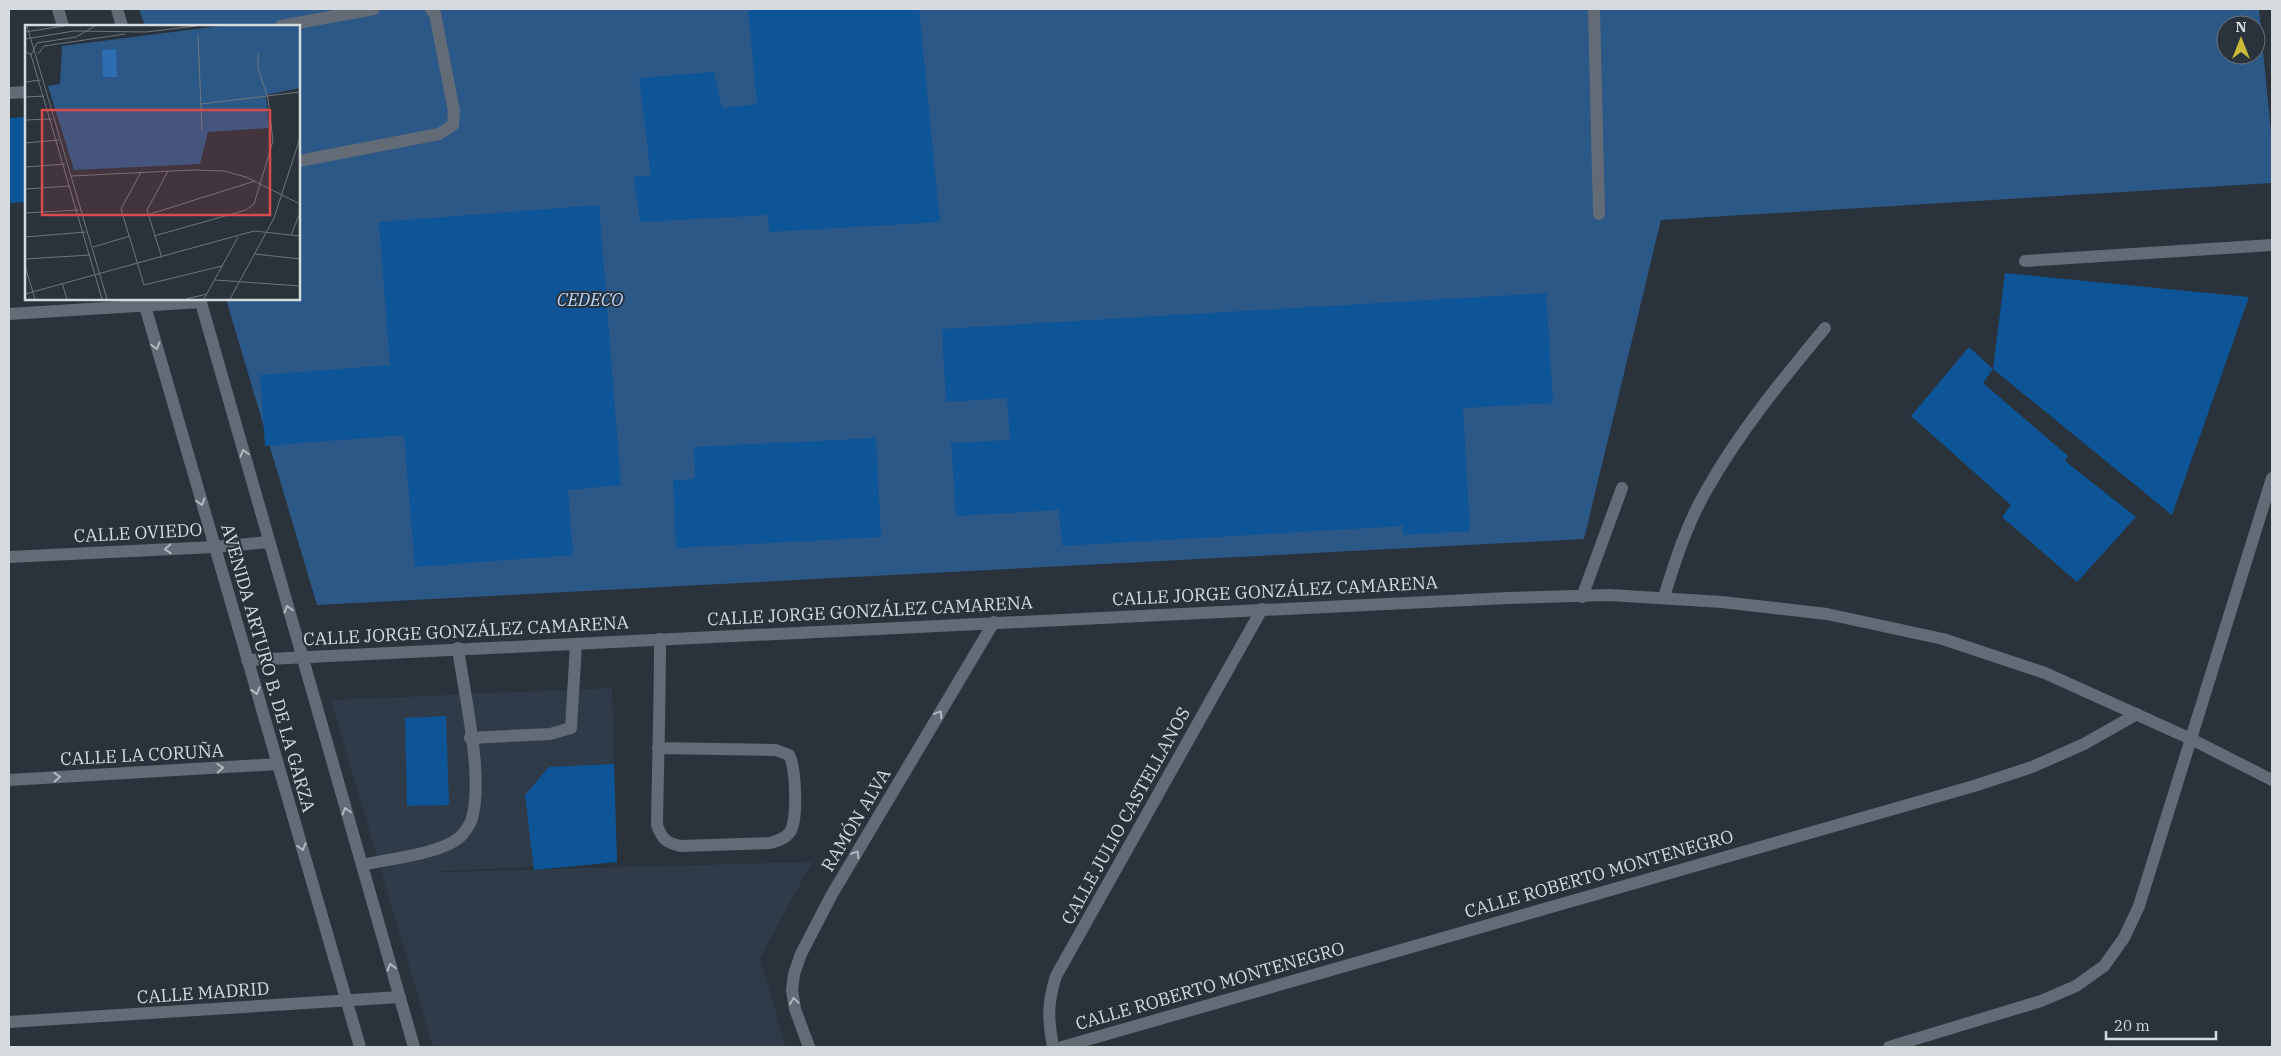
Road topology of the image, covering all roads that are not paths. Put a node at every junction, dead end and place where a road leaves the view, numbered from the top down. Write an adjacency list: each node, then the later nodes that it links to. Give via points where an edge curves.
1 (58, 9): 6 (street)
2 (117, 9): 7 (street)
3 (374, 9): 8 (street)
4 (431, 9): 11 (street, via 454,111 453,125 439,134)
5 (1594, 9): 12 (street)
6 (63, 25)
7 (122, 25)
8 (286, 25)
9 (25, 92): 10 (street)
10 (9, 93)
11 (300, 161)
12 (1599, 214)
13 (2272, 245): 14 (street)
14 (2024, 261)
15 (200, 300): 16 (street); 21 (street, AVENIDA ARTURO B. DE LA GARZA, one-way to 15)
16 (144, 302): 17 (street); 22 (street, AVENIDA ARTURO B. DE LA GARZA, one-way to 22)
17 (9, 314)
18 (1826, 328): 25 (street, via 1734,444 1705,493 1678,552)
19 (2272, 478): 35 (street)
20 (1622, 488): 24 (street)
21 (269, 542): 22 (street, CALLE OVIEDO); 31 (street, AVENIDA ARTURO B. DE LA GARZA, one-way to 21)
22 (214, 547): 23 (street, CALLE OVIEDO, one-way to 23); 32 (street, AVENIDA ARTURO B. DE LA GARZA)
23 (9, 557)
24 (1582, 597): 25 (street, CALLE JORGE GONZÁLEZ CAMARENA); 26 (street, CALLE JORGE GONZÁLEZ CAMARENA)
25 (1664, 597): 33 (street, CALLE JORGE GONZÁLEZ CAMARENA, via 1827,614 1943,639 2045,674)
26 (1262, 609): 27 (street, CALLE JORGE GONZÁLEZ CAMARENA); 47 (street, CALLE JULIO CASTELLANOS, via 1056,976 1049,998 1048,1018)
27 (994, 622): 28 (street, CALLE JORGE GONZÁLEZ CAMARENA); 46 (street, RAMÓN ALVA, one-way to 27, via 792,990 801,954 830,896)
28 (660, 639): 29 (street, CALLE JORGE GONZÁLEZ CAMARENA); 36 (street)
29 (576, 644): 30 (street, CALLE JORGE GONZÁLEZ CAMARENA); 34 (street, via 571,728 550,734)
30 (458, 648): 31 (street, CALLE JORGE GONZÁLEZ CAMARENA); 34 (street)
31 (302, 656): 32 (street, CALLE JORGE GONZÁLEZ CAMARENA); 40 (street, AVENIDA ARTURO B. DE LA GARZA, one-way to 31)
32 (247, 660): 37 (street, AVENIDA ARTURO B. DE LA GARZA, one-way to 37)
33 (2137, 714): 35 (street, CALLE JORGE GONZÁLEZ CAMARENA); 48 (street, CALLE ROBERTO MONTENEGRO, via 2084,744 2032,767 1974,786)
34 (470, 738): 40 (street, via 476,794 472,820 459,837 433,850)
35 (2191, 739): 39 (street, CALLE JORGE GONZÁLEZ CAMARENA); 49 (street, via 2139,906 2124,938 2104,966 2076,986 2041,1002)
36 (658, 748): 36 (street, via 657,825 668,843 681,846 770,843 790,832 794,824 794,772 789,755 776,750)
37 (278, 764): 38 (street, CALLE LA CORUÑA, one-way to 37); 42 (street, AVENIDA ARTURO B. DE LA GARZA, one-way to 42)
38 (9, 780)
39 (2272, 780)
40 (362, 865): 41 (street, AVENIDA ARTURO B. DE LA GARZA, one-way to 40)
41 (400, 997): 42 (street, CALLE MADRID); 45 (street, AVENIDA ARTURO B. DE LA GARZA)
42 (347, 1002): 43 (street, CALLE MADRID); 44 (street, AVENIDA ARTURO B. DE LA GARZA)
43 (9, 1022)
44 (360, 1047)
45 (414, 1047)
46 (808, 1047)
47 (1053, 1047)
48 (1062, 1047)
49 (1889, 1047)

